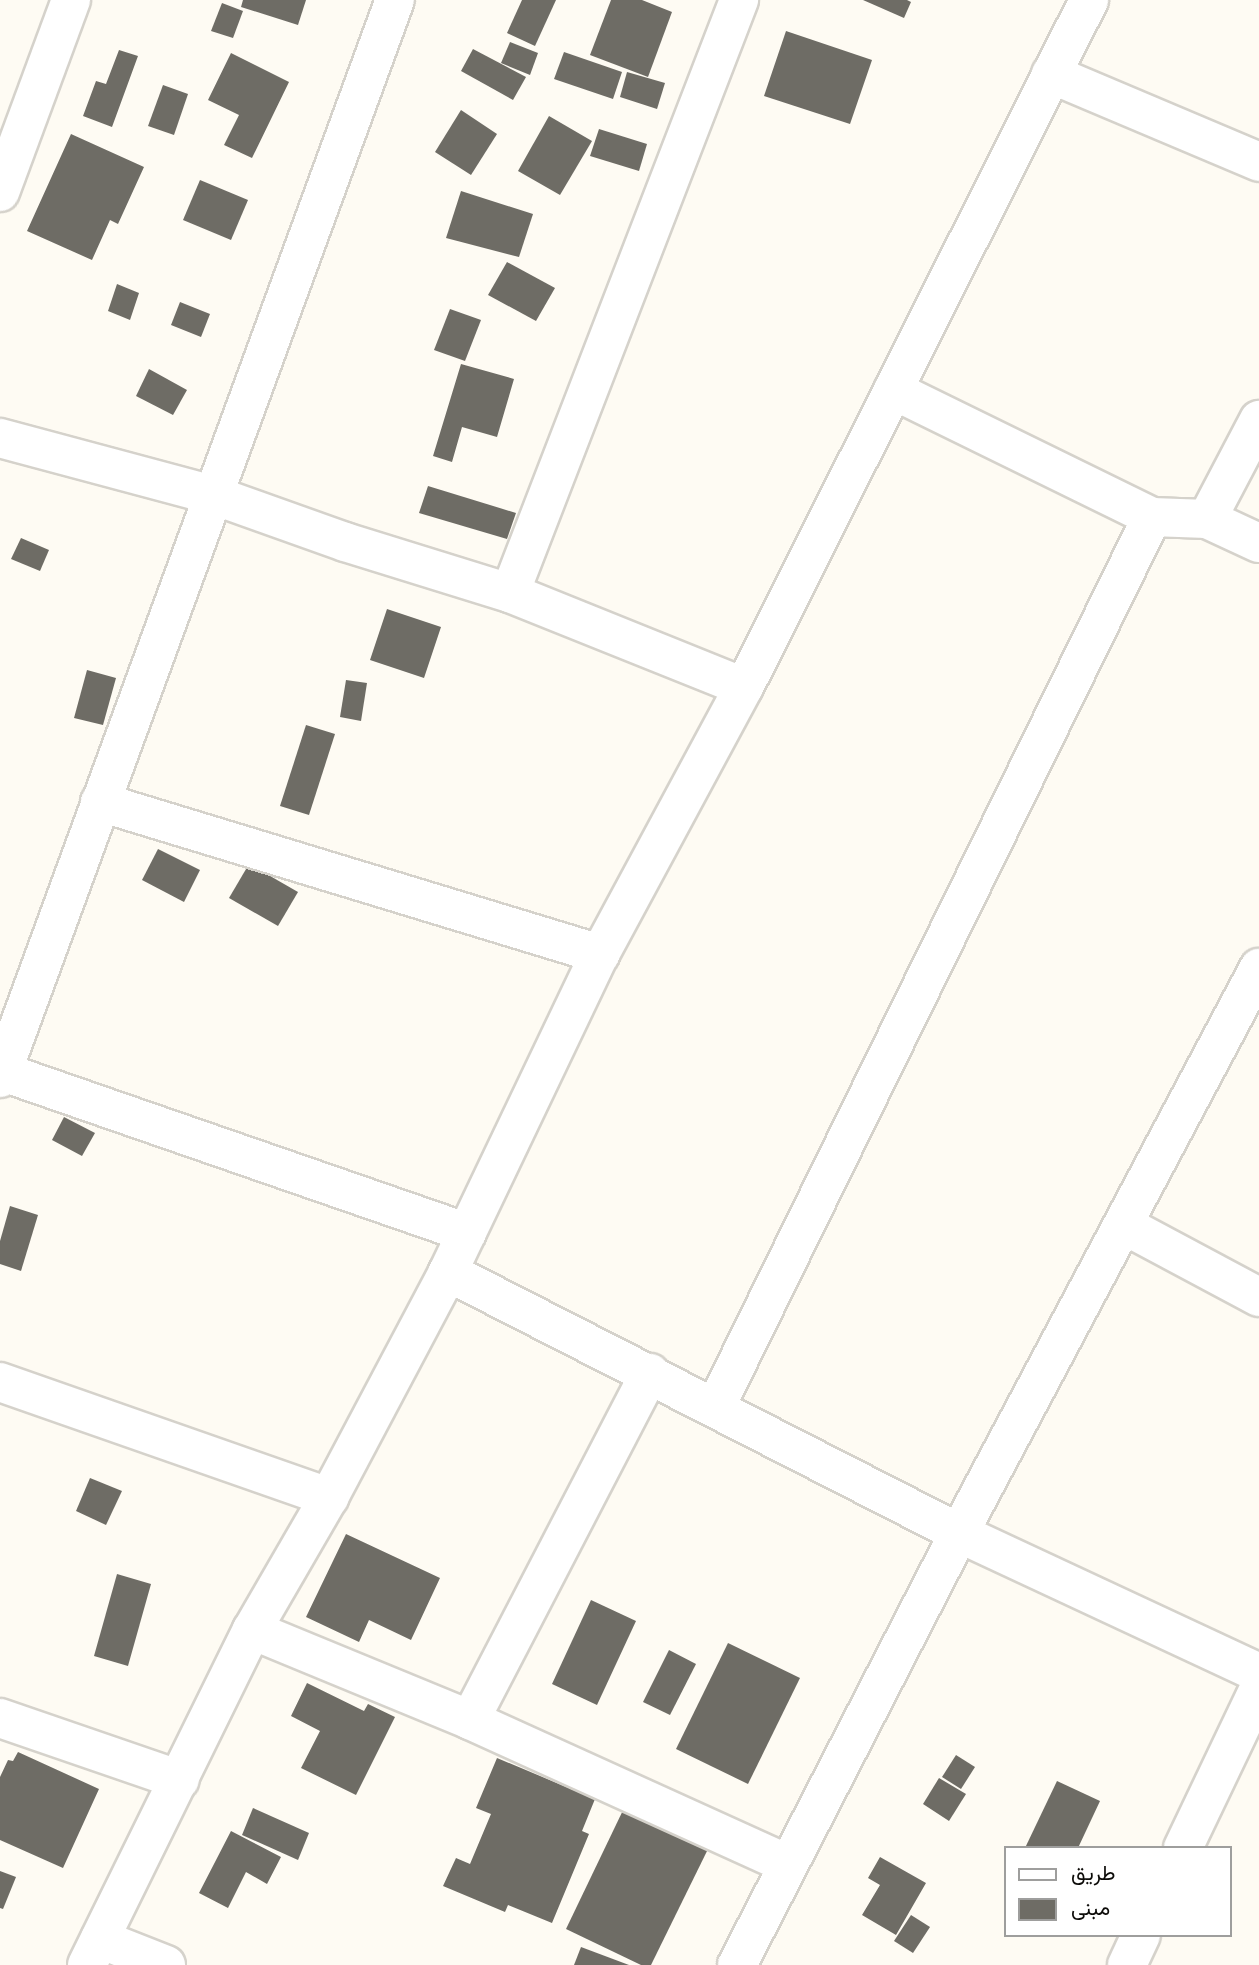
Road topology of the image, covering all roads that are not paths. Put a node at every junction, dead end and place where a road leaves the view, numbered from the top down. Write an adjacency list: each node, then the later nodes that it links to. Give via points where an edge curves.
1 (71, 0): 7 (street)
2 (395, 0): 11 (street)
3 (738, 0): 15 (street)
4 (1089, 0): 5 (street)
5 (1051, 74): 6 (street); 8 (street)
6 (1259, 162)
7 (0, 192)
8 (893, 390): 12 (street); 16 (street)
9 (1259, 419): 13 (street)
10 (0, 438): 11 (street)
11 (216, 496): 15 (street); 17 (street)
12 (1152, 517): 13 (street); 27 (street)
13 (1207, 519): 14 (street)
14 (1259, 543)
15 (510, 593): 16 (street)
16 (744, 687): 18 (street)
17 (100, 802): 18 (street); 20 (street)
18 (600, 954): 22 (street)
19 (1259, 968): 21 (street)
20 (1, 1075): 22 (street)
21 (1124, 1225): 24 (street); 29 (street)
22 (467, 1233): 23 (street)
23 (448, 1272): 25 (street); 28 (street)
24 (1259, 1297)
25 (650, 1373): 27 (street); 34 (street)
26 (0, 1382): 28 (street)
27 (715, 1408): 29 (street)
28 (329, 1497): 30 (street)
29 (959, 1533): 31 (street); 37 (street)
30 (252, 1630): 34 (street); 35 (street)
31 (1259, 1672)
32 (1259, 1689): 36 (street)
33 (0, 1718): 35 (street)
34 (470, 1720): 37 (street)
35 (180, 1780): 39 (street)
36 (1184, 1846)
37 (787, 1864): 41 (street)
38 (1140, 1937): 42 (street)
39 (93, 1952): 40 (street)
40 (166, 1965)
41 (737, 1965)
42 (1127, 1965)

